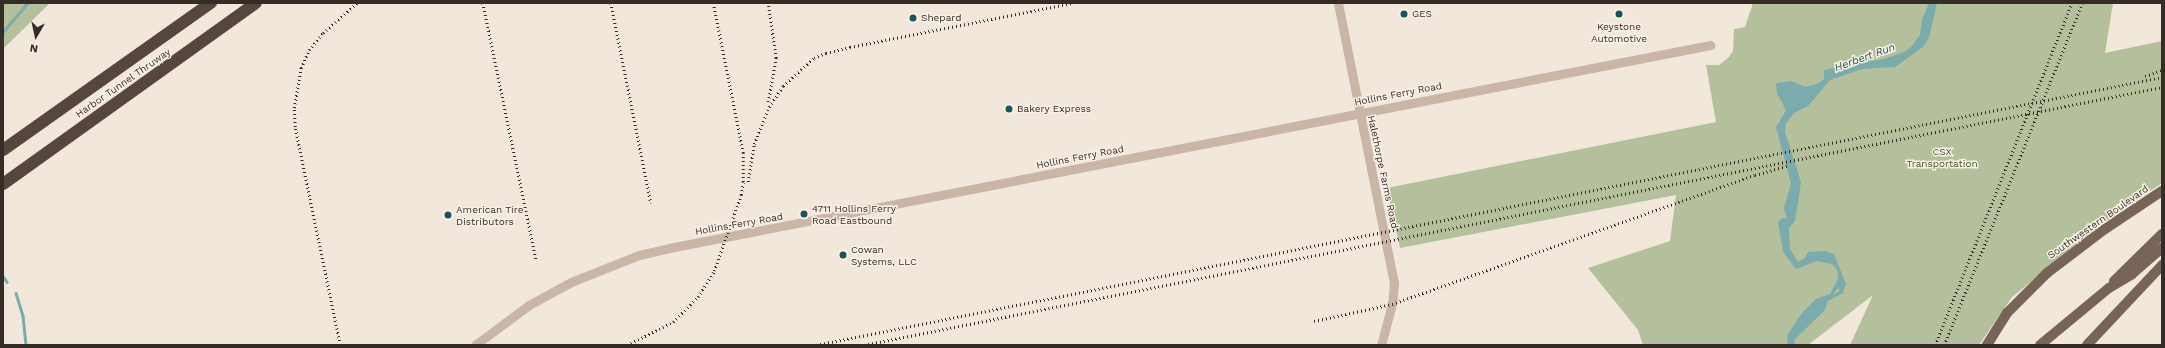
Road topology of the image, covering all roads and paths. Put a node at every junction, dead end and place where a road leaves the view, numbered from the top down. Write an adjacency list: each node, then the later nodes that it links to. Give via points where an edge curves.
1 (211, 3): 6 (highway, Harbor Tunnel Thruway)
2 (256, 3): 7 (highway, Harbor Tunnel Thruway)
3 (1338, 3): 5 (street, Halethorpe Farms Road)
4 (1710, 45): 5 (street, Hollins Ferry Road)
5 (1359, 113): 13 (street, Hollins Ferry Road, via 639,255 604,267 552,292); 14 (street, Halethorpe Farms Road, via 1394,283 1392,304)
6 (3, 150)
7 (3, 184)
8 (2162, 192): 15 (main road, Southwestern Boulevard, via 2105,229 2047,273 2007,313)
9 (2162, 234): 12 (main road, via 2124,269)
10 (2162, 248): 12 (main road, via 2132,274)
11 (2162, 264): 17 (main road)
12 (2109, 288): 16 (main road)
13 (475, 345)
14 (1381, 345)
15 (1987, 345)
16 (2040, 345)
17 (2087, 345)

